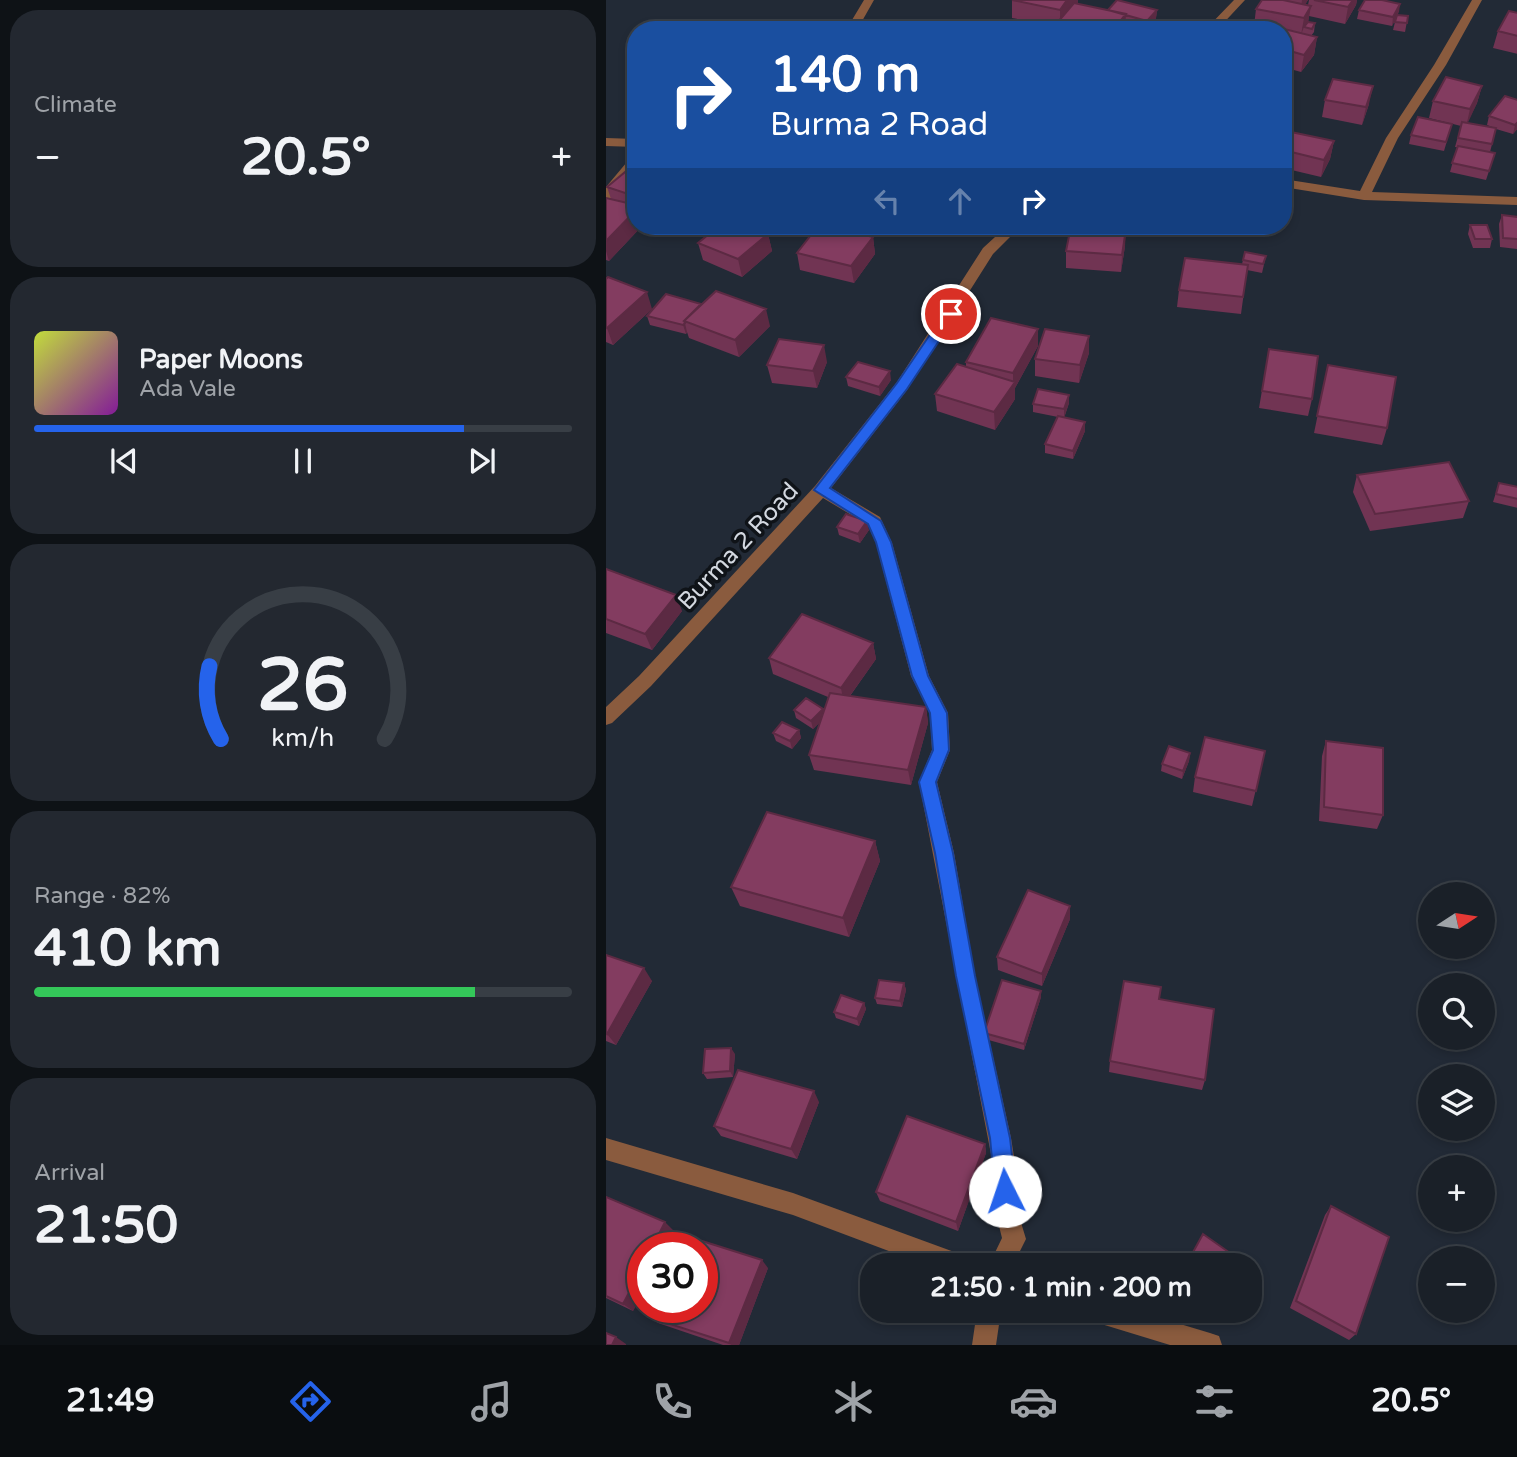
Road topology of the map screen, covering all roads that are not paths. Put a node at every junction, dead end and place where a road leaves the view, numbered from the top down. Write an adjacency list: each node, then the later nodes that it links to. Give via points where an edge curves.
1 (869, 0): 4 (street)
2 (1240, 0): 5 (street)
3 (1477, 0): 11 (street, via 1392,138)
4 (856, 21)
5 (1219, 21)
6 (606, 142): 7 (street)
7 (627, 143)
8 (627, 170): 10 (street)
9 (1292, 184): 11 (street)
10 (606, 195)
11 (1364, 196): 12 (street)
12 (1518, 201)
13 (1005, 235): 14 (street, Burma 2 Road, via 988,251 902,386)
14 (821, 490): 15 (street, Burma 2 Road); 18 (street, via 874,521 884,542 920,676 938,713 941,750 928,782 1000,1138 1005,1206 1014,1239)
15 (606, 718)
16 (606, 1149): 17 (street, via 793,1204)
17 (925, 1253)
18 (1007, 1253)
19 (987, 1323): 21 (street)
20 (1138, 1323): 22 (street)
21 (984, 1345)
22 (1210, 1345)

